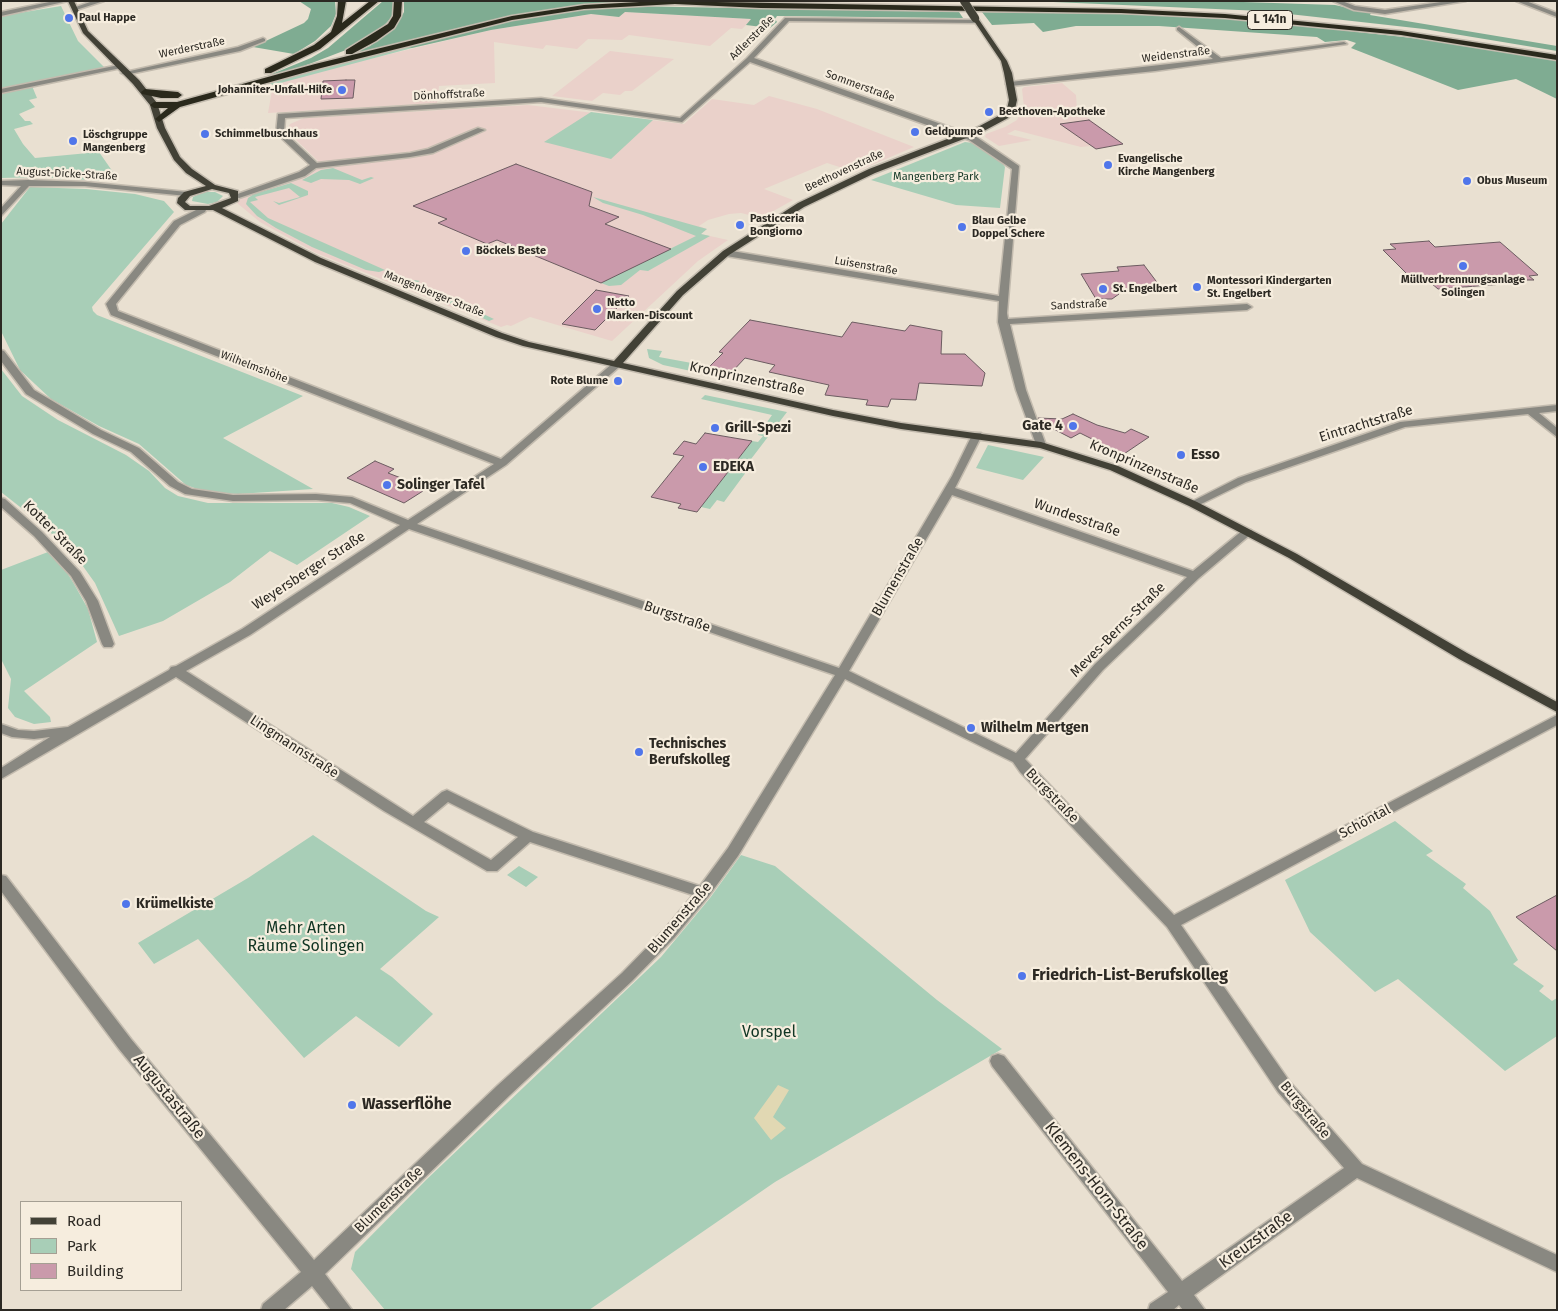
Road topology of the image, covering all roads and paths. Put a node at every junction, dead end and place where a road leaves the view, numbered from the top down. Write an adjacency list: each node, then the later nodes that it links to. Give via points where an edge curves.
1 (65, 1): 17 (street)
2 (71, 1): 15 (main road)
3 (101, 1): 15 (street)
4 (342, 1): 21 (highway)
5 (375, 1): 21 (highway)
6 (398, 1): 28 (highway, via 397,16 383,33)
7 (662, 1): 14 (highway, L 141n)
8 (869, 1): 24 (highway, L 141n, via 1250,14 1381,26)
9 (964, 1): 19 (main road, Beethovenstraße, bridge)
10 (1336, 1): 16 (street, via 1374,12)
11 (1404, 1): 16 (street)
12 (1463, 1): 16 (street)
13 (1519, 1): 18 (street)
14 (683, 3): 25 (highway, L 141n, via 1082,10 1225,16 1401,33); 28 (highway, via 597,6 542,13 482,24)
15 (76, 8): 29 (main road, via 85,32)
16 (1409, 8)
17 (1, 14)
18 (1557, 15)
19 (976, 19): 26 (street, Adlerstraße, via 787,19); 31 (main road, Beethovenstraße, via 1004,61)
20 (1179, 29): 27 (street)
21 (334, 36): 34 (highway, via 275,69)
22 (263, 40): 30 (street, Werderstraße, via 240,49)
23 (1344, 44): 27 (street, Weidenstraße)
24 (1557, 53)
25 (1557, 58)
26 (749, 59): 38 (street, Adlerstraße); 40 (street, Sommerstraße)
27 (1220, 61): 31 (street, Weidenstraße)
28 (318, 66): 36 (highway)
29 (119, 67): 30 (main road); 32 (street)
30 (125, 73): 33 (main road)
31 (1010, 84): 40 (main road, Beethovenstraße, via 1013,100 1005,116)
32 (1, 91)
33 (145, 92): 34 (highway); 35 (main road)
34 (192, 94): 35 (highway)
35 (154, 105): 36 (highway); 37 (main road)
36 (178, 105): 37 (highway)
37 (158, 119): 42 (main road, via 176,158)
38 (682, 120): 41 (street, Dönhoffstraße, via 541,100 281,116 280,133)
39 (481, 130): 41 (street, via 430,151)
40 (962, 135): 55 (main road, Beethovenstraße, via 869,172 801,205); 56 (street, via 972,138 1016,168)
41 (314, 166): 43 (street, via 302,174)
42 (189, 171): 46 (main road); 48 (main road)
43 (278, 181): 47 (street); 49 (street)
44 (28, 182): 45 (street, August-Dicke-Straße); 48 (street, August-Dicke-Straße, via 131,188); 52 (street)
45 (1, 183)
46 (212, 188): 47 (main road); 48 (main road)
47 (227, 189): 49 (main road, Mangenberger Straße)
48 (187, 197): 51 (main road); 53 (street, Wilhelmshöhe)
49 (234, 199): 50 (main road); 54 (main road, Mangenberger Straße)
50 (216, 208): 51 (main road); 54 (main road, Mangenberger Straße)
51 (202, 210): 53 (street, Wilhelmshöhe)
52 (1, 214)
53 (177, 223): 66 (street, Wilhelmshöhe, via 111,304 114,313)
54 (251, 224): 60 (main road, Mangenberger Straße, via 318,260 499,335)
55 (726, 253): 56 (street, Luisenstraße); 60 (main road, Beethovenstraße, via 680,293)
56 (1002, 299): 58 (street)
57 (1247, 307): 58 (street, Sandstraße)
58 (1003, 322): 65 (street, via 1021,390)
59 (1, 353): 70 (street, Burgstraße, via 30,392 97,432 135,450 174,484 190,492 233,498 341,497)
60 (616, 365): 64 (main road, Kronprinzenstraße, via 833,413 901,426); 66 (street, Weyersberger Straße)
61 (1557, 408): 62 (street, Eintrachtstraße)
62 (1530, 410): 63 (street); 69 (street, Eintrachtstraße, via 1404,424 1242,480)
63 (1557, 434)
64 (977, 435): 65 (main road, Kronprinzenstraße); 67 (street, Blumenstraße)
65 (1041, 445): 69 (main road, Kronprinzenstraße, via 1128,474)
66 (502, 463): 70 (street, Weyersberger Straße)
67 (949, 490): 72 (street, Wundesstraße); 75 (street, Blumenstraße)
68 (1, 501): 73 (street, Kotter Straße, via 76,574 92,602)
69 (1193, 504): 71 (main road, Kronprinzenstraße)
70 (408, 525): 74 (street, Weyersberger Straße, via 246,632); 75 (street, Burgstraße)
71 (1247, 532): 72 (street, Meves-Berns-Straße); 76 (main road, Kronprinzenstraße)
72 (1195, 576): 80 (street, Meves-Berns-Straße, via 1099,667)
73 (108, 644)
74 (175, 670): 79 (street, Weyersberger Straße); 82 (street, Lingmannstraße)
75 (842, 673): 80 (street, Burgstraße); 85 (street, Blumenstraße, via 733,852)
76 (1557, 708)
77 (1557, 719): 86 (street, Schöntal)
78 (1, 728): 79 (street, via 17,734 34,735)
79 (72, 730): 81 (street, Weyersberger Straße)
80 (1018, 759): 86 (street, Burgstraße)
81 (1, 774)
82 (415, 822): 83 (street, via 447,795); 83 (street, Lingmannstraße, via 492,866)
83 (528, 836): 85 (street)
84 (1, 880): 90 (street, Augustastraße, via 125,1044)
85 (703, 893): 90 (street, Blumenstraße, via 627,977)
86 (1172, 923): 88 (street, Burgstraße, via 1284,1087)
87 (998, 1060): 91 (street, Klemens-Horn-Straße)
88 (1356, 1169): 89 (street, Burgstraße); 91 (street, Kreuzstraße)
89 (1557, 1264)
90 (313, 1273): 92 (street, Blumenstraße); 93 (street, Augustastraße)
91 (1181, 1294): 94 (street, Kreuzstraße); 95 (street, Klemens-Horn-Straße)
92 (270, 1310)
93 (343, 1310)
94 (1156, 1310)
95 (1196, 1310)

